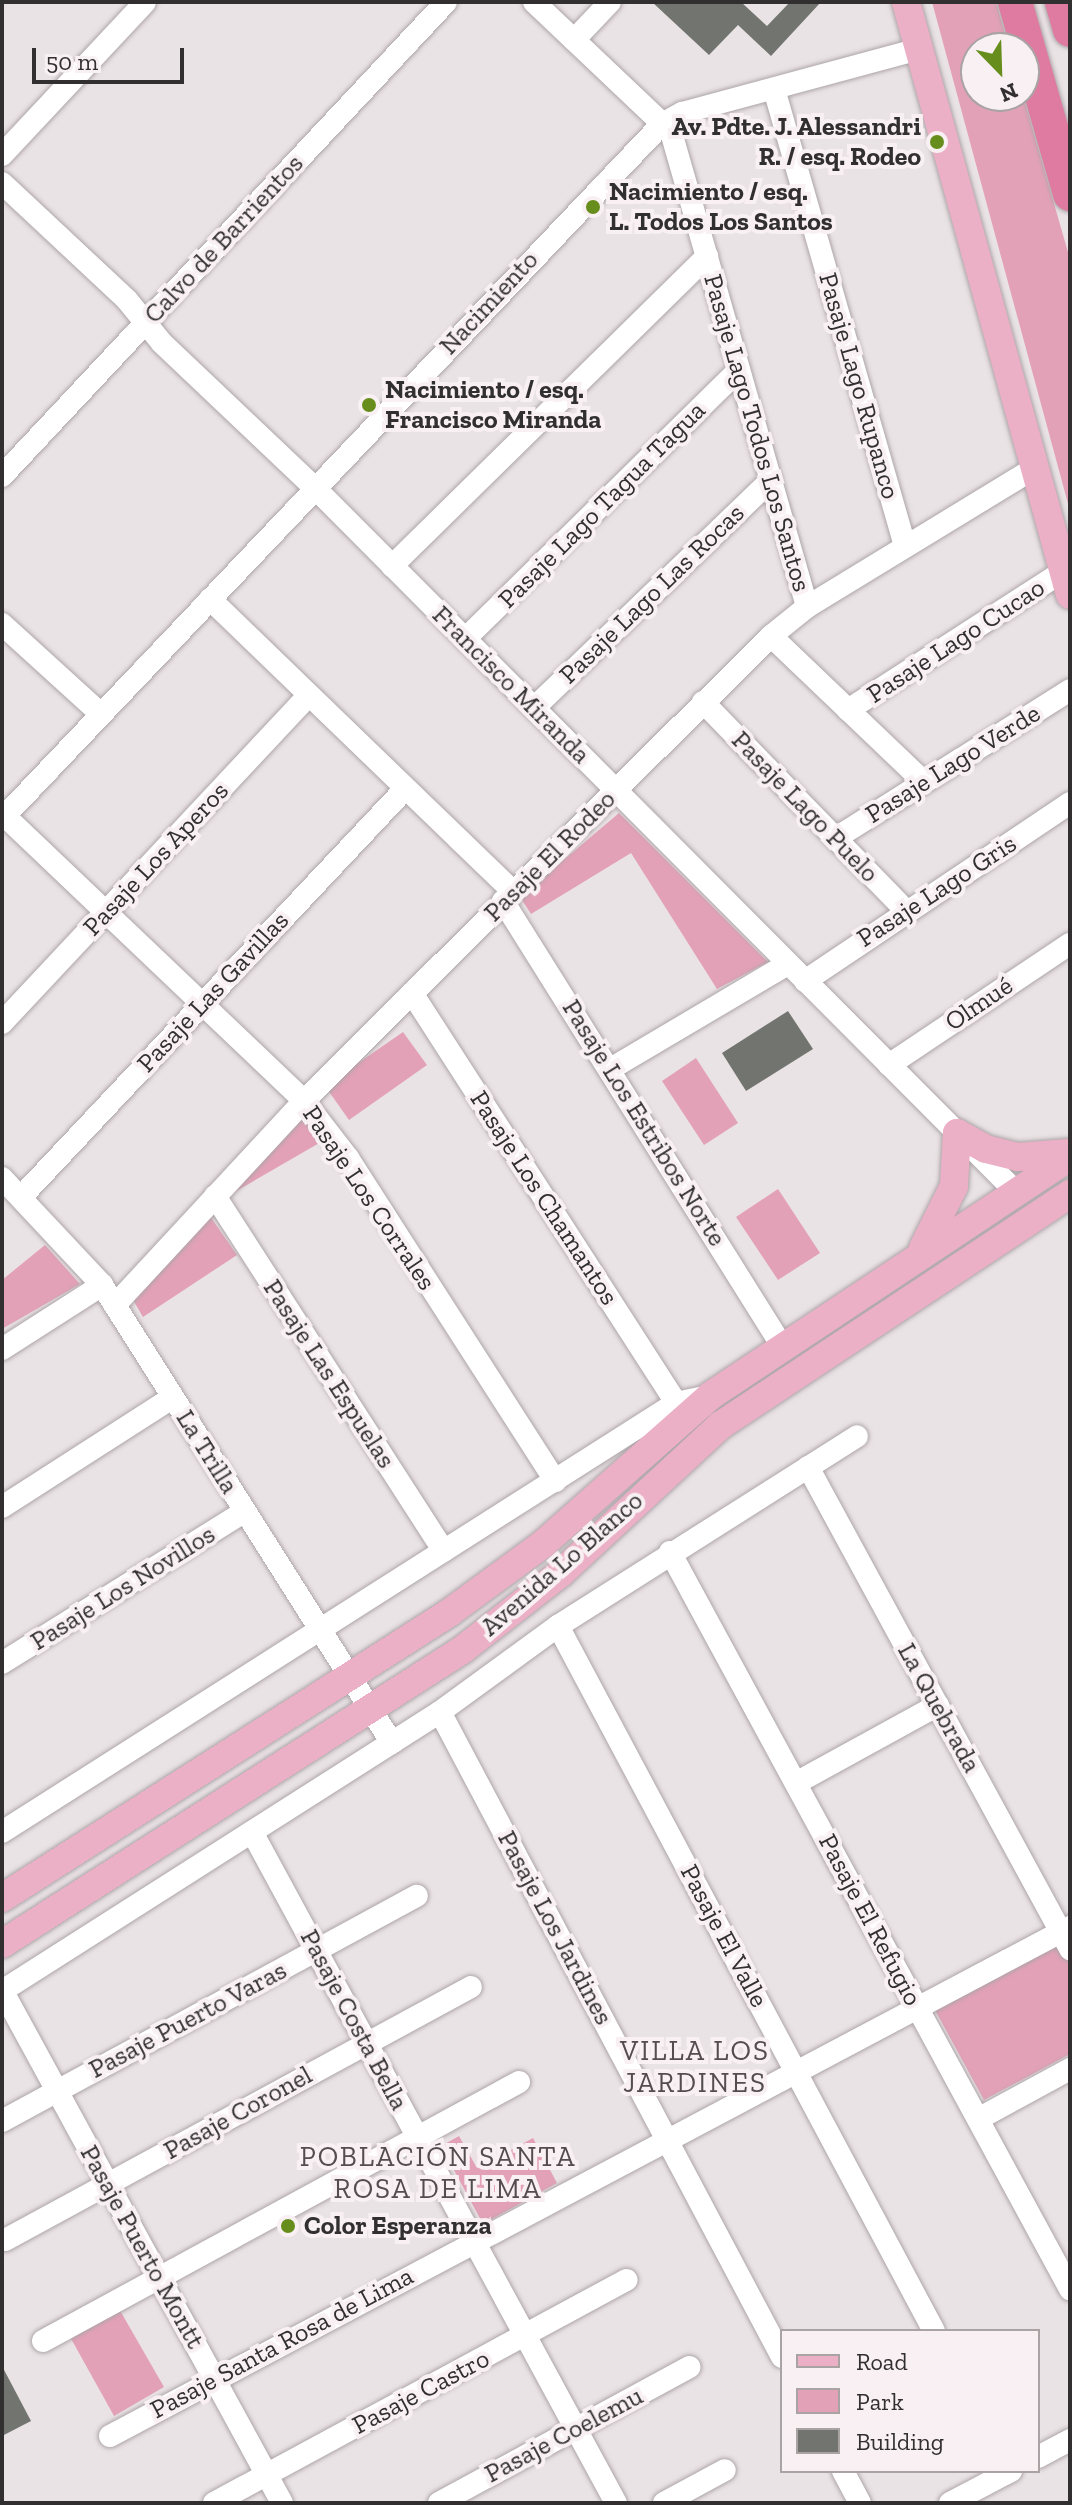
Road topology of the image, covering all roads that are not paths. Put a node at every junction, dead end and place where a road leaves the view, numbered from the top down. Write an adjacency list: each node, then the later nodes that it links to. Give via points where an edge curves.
1 (145, 2): 13 (street)
2 (446, 2): 17 (street, Calvo de Barrientos)
3 (534, 2): 9 (street)
4 (610, 2): 9 (street)
5 (906, 2): 10 (main road)
6 (1015, 2): 15 (highway)
7 (1062, 2): 8 (highway)
8 (1070, 30)
9 (574, 40): 12 (street)
10 (920, 49): 11 (street, Nacimiento); 19 (main road)
11 (774, 89): 12 (street, Nacimiento, via 682,113); 23 (street, Pasaje Lago Rupanco)
12 (662, 124): 16 (street, Pasaje Lago Todos Los Santos, via 671,132); 22 (street, Nacimiento)
13 (2, 155)
14 (2, 183): 17 (street, Francisco Miranda)
15 (1070, 194)
16 (707, 256): 18 (street, Pasaje Lago Todos Los Santos); 24 (street)
17 (145, 323): 20 (street, Calvo de Barrientos); 22 (street, Francisco Miranda)
18 (739, 370): 21 (street, Pasaje Lago Todos Los Santos); 30 (street, Pasaje Lago Tagua Tagua)
19 (1035, 468): 23 (street, Pasaje El Rodeo); 25 (main road)
20 (2, 476)
21 (771, 480): 27 (street, Pasaje Lago Todos Los Santos); 34 (street, Pasaje Lago Las Rocas)
22 (315, 488): 24 (street, Francisco Miranda); 26 (street, Nacimiento)
23 (905, 546): 27 (street, Pasaje El Rodeo)
24 (392, 566): 30 (street, Francisco Miranda)
25 (1067, 583): 35 (street, Pasaje Lago Cucao)
26 (210, 599): 32 (street, Pasaje Los Estribos Norte); 36 (street, Nacimiento)
27 (807, 607): 29 (street, Pasaje El Rodeo)
28 (2, 624): 36 (street)
29 (771, 636): 33 (street, Pasaje El Rodeo); 35 (street)
30 (465, 639): 34 (street, Francisco Miranda)
31 (1070, 690): 37 (street, Pasaje Lago Verde)
32 (309, 695): 38 (street, Pasaje Los Estribos Norte); 45 (street, Pasaje Los Aperos)
33 (703, 702): 39 (street, Pasaje El Rodeo); 42 (street, Pasaje Lago Puelo)
34 (534, 708): 39 (street, Francisco Miranda)
35 (848, 710): 37 (street)
36 (101, 714): 41 (street, Nacimiento)
37 (924, 782): 42 (street, Pasaje Lago Verde)
38 (405, 789): 43 (street, Pasaje Los Estribos Norte); 50 (street, Pasaje Las Gavillas)
39 (616, 791): 43 (street, Pasaje El Rodeo); 47 (street, Francisco Miranda)
40 (1070, 803): 44 (street, Pasaje Lago Gris)
41 (3, 818): 45 (street, Pasaje Los Corrales)
42 (836, 838): 44 (street, Pasaje Lago Puelo)
43 (508, 897): 49 (street, Pasaje El Rodeo); 53 (street, Pasaje Los Estribos Norte)
44 (906, 911): 48 (street, Pasaje Lago Gris)
45 (106, 912): 50 (street, Pasaje Los Corrales); 51 (street, Pasaje Los Aperos)
46 (1070, 944): 52 (street, Olmué)
47 (788, 964): 48 (street, Francisco Miranda); 53 (street)
48 (805, 981): 52 (street, Francisco Miranda)
49 (412, 993): 54 (street, Pasaje El Rodeo); 69 (street, Pasaje Los Chamantos)
50 (202, 1004): 54 (street, Pasaje Los Corrales); 59 (street, Pasaje Las Gavillas)
51 (2, 1023)
52 (889, 1065): 55 (street, Francisco Miranda)
53 (612, 1068): 65 (street, Pasaje Los Estribos Norte)
54 (304, 1101): 60 (street, Pasaje El Rodeo); 72 (street, Pasaje Los Corrales, via 348,1158)
55 (957, 1133): 56 (main road, via 986,1149 1018,1157); 58 (street, Francisco Miranda); 62 (main road, via 954,1186 939,1223)
56 (1070, 1155): 58 (main road, Avenida Lo Blanco)
57 (2, 1178): 59 (street, La Trilla)
58 (1016, 1192): 61 (main road, via 1030,1202); 62 (main road, Avenida Lo Blanco)
59 (22, 1196): 63 (street, La Trilla)
60 (215, 1196): 64 (street, Pasaje El Rodeo); 75 (street, Pasaje Las Espuelas)
61 (1062, 1199): 82 (main road, Avenida Lo Blanco, via 732,1417 525,1603)
62 (917, 1256): 65 (main road, Avenida Lo Blanco)
63 (102, 1285): 64 (street, La Trilla); 66 (street)
64 (115, 1305): 68 (street, La Trilla)
65 (782, 1346): 67 (main road, Avenida Lo Blanco)
66 (2, 1349)
67 (710, 1396): 69 (street, Avenida Lo Blanco); 80 (main road, Avenida Lo Blanco, via 514,1567)
68 (172, 1398): 73 (street); 74 (street, La Trilla)
69 (676, 1403): 72 (street, Avenida Lo Blanco)
70 (857, 1436): 71 (street, Avenida Lo Blanco)
71 (808, 1467): 76 (street, Avenida Lo Blanco); 81 (street, La Quebrada)
72 (555, 1481): 75 (street, Avenida Lo Blanco)
73 (2, 1507)
74 (244, 1512): 78 (street, La Trilla); 79 (street, Pasaje Los Novillos)
75 (444, 1551): 78 (street, Avenida Lo Blanco)
76 (670, 1552): 77 (street, Avenida Lo Blanco); 85 (street, Pasaje El Refugio)
77 (558, 1626): 83 (street, Avenida Lo Blanco); 98 (street, Pasaje El Valle)
78 (320, 1630): 80 (street, La Trilla); 86 (street, Avenida Lo Blanco)
79 (2, 1663)
80 (349, 1677): 82 (street, La Trilla); 89 (main road, Avenida Lo Blanco)
81 (938, 1705): 85 (street); 90 (street, La Quebrada)
82 (371, 1709): 84 (street, La Trilla); 91 (main road, Avenida Lo Blanco)
83 (440, 1712): 84 (street, Avenida Lo Blanco); 104 (street, Pasaje Los Jardines)
84 (392, 1743): 87 (street, Avenida Lo Blanco)
85 (796, 1783): 95 (street, Pasaje El Refugio)
86 (2, 1832)
87 (252, 1832): 92 (street, Pasaje Costa Bella); 94 (street, Avenida Lo Blanco)
88 (417, 1896): 92 (street, Pasaje Puerto Varas)
89 (2, 1898)
90 (1067, 1936): 95 (street, Pasaje Santa Rosa de Lima)
91 (2, 1944)
92 (316, 1951): 96 (street, Pasaje Costa Bella); 100 (street, Pasaje Puerto Varas)
93 (471, 1987): 96 (street, Pasaje Coronel)
94 (2, 1990): 100 (street, Pasaje Puerto Montt)
95 (917, 2007): 98 (street, Pasaje Santa Rosa de Lima); 101 (street, Pasaje El Refugio)
96 (367, 2043): 103 (street, Pasaje Costa Bella); 105 (street, Pasaje Coronel)
97 (1070, 2069): 101 (street)
98 (795, 2071): 104 (street, Pasaje Santa Rosa de Lima); 111 (street, Pasaje El Valle)
99 (519, 2082): 103 (street)
100 (57, 2091): 102 (street, Pasaje Puerto Varas); 105 (street, Pasaje Puerto Montt)
101 (978, 2119): 110 (street, Pasaje El Refugio)
102 (2, 2121)
103 (417, 2137): 107 (street, Pasaje Costa Bella); 108 (street)
104 (666, 2137): 107 (street, Pasaje Santa Rosa de Lima); 114 (street, Pasaje Los Jardines)
105 (108, 2184): 106 (street, Pasaje Coronel); 108 (street, Pasaje Puerto Montt)
106 (5, 2240)
107 (473, 2240): 112 (street, Pasaje Costa Bella); 116 (street, Pasaje Santa Rosa de Lima)
108 (159, 2278): 113 (street); 116 (street, Pasaje Puerto Montt)
109 (627, 2280): 112 (street, Pasaje Castro)
110 (1070, 2289)
111 (933, 2329)
112 (525, 2335): 117 (street, Pasaje Costa Bella); 124 (street, Pasaje Castro)
113 (43, 2341)
114 (780, 2353)
115 (690, 2367): 117 (street, Pasaje Coelemu)
116 (215, 2380): 118 (street, Pasaje Santa Rosa de Lima); 124 (street, Pasaje Puerto Montt)
117 (575, 2429): 127 (street, Pasaje Coelemu); 128 (street, Pasaje Costa Bella)
118 (110, 2436)
119 (1070, 2440): 120 (street)
120 (1040, 2456)
121 (725, 2470): 129 (street)
122 (844, 2473): 130 (street)
123 (1005, 2473): 131 (street)
124 (267, 2475): 125 (street, Pasaje Castro); 126 (street, Pasaje Puerto Montt)
125 (214, 2503)
126 (282, 2503)
127 (439, 2503)
128 (616, 2503)
129 (664, 2503)
130 (860, 2503)
131 (950, 2503)

